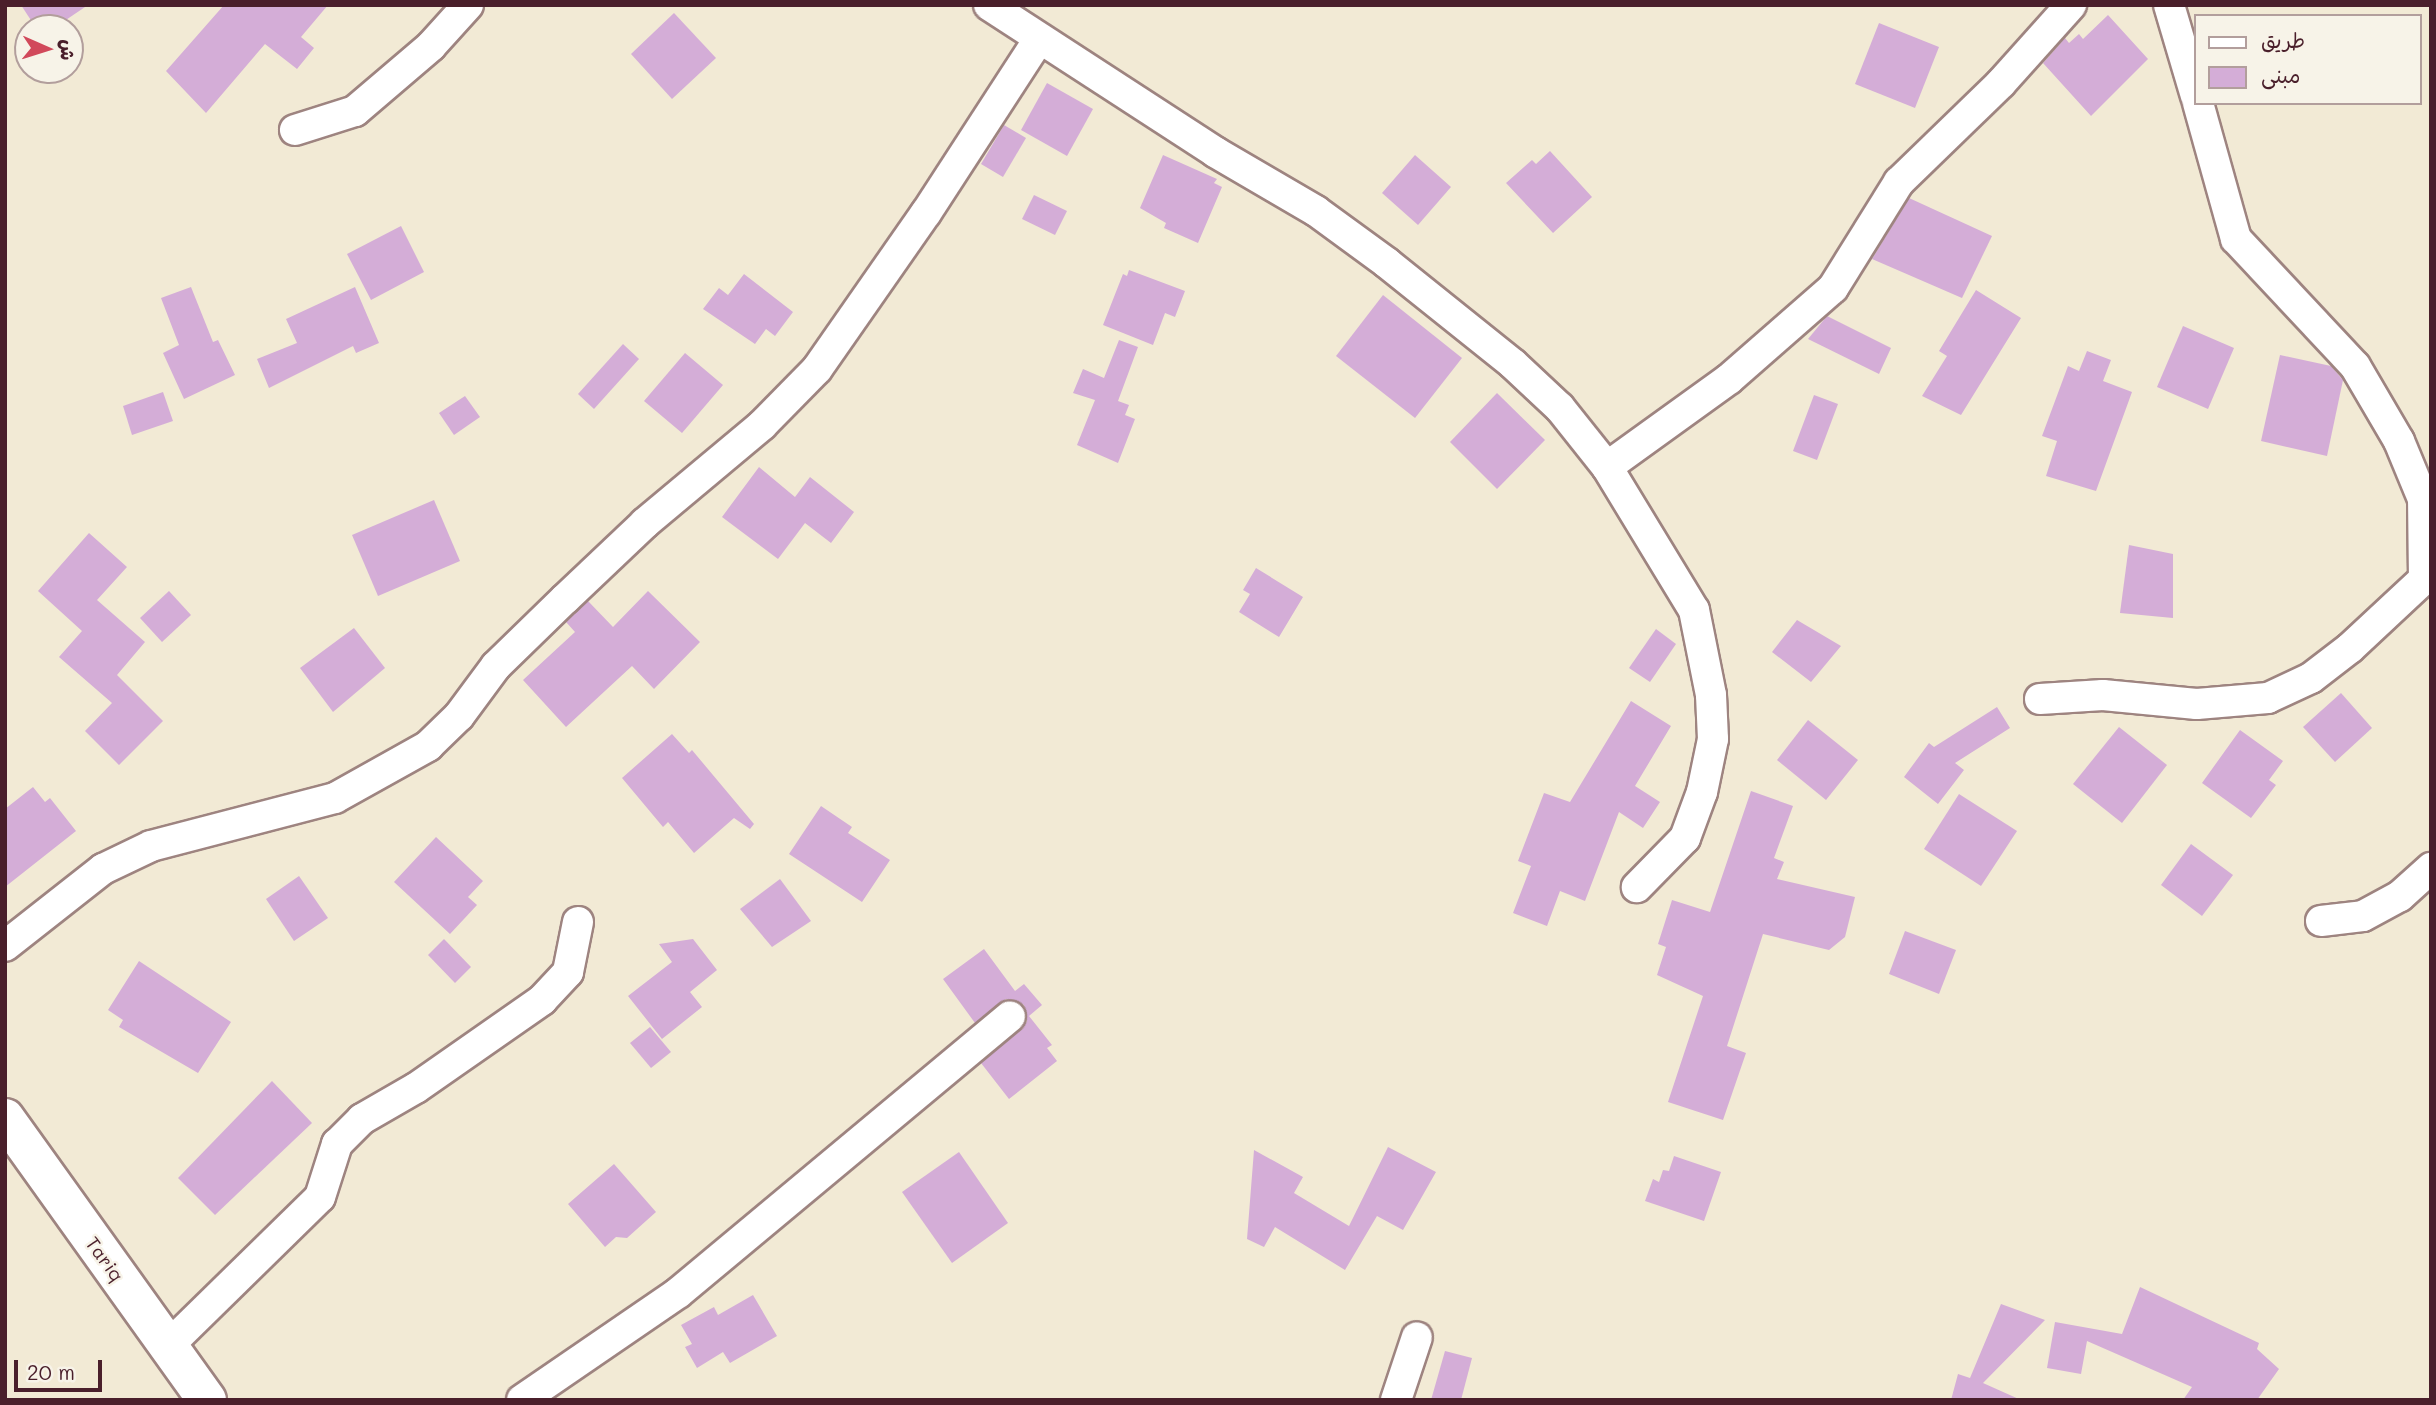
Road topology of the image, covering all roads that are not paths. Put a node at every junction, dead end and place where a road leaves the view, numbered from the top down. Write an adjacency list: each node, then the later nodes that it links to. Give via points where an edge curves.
1 (468, 5): 8 (street, via 431,46 355,111)
2 (989, 5): 5 (street)
3 (2071, 5): 9 (street, via 2001,83 1899,182 1825,297 1729,379)
4 (2169, 5): 6 (street)
5 (1038, 39): 9 (street, via 1317,211 1387,262 1513,364 1560,408); 17 (street, via 926,213 817,369 762,425 734,444 565,599 496,666 459,716 428,746 335,798 150,846 103,869)
6 (2194, 89)
7 (2199, 105): 10 (street, via 2236,239 2355,366)
8 (295, 131)
9 (1607, 467): 14 (street, via 1694,610 1711,695 1713,739 1702,792 1685,838)
10 (2427, 496): 11 (street)
11 (2428, 582): 12 (street, via 2311,678 2269,698 2197,704 2103,695)
12 (2040, 699)
13 (2431, 868): 15 (street, via 2400,896 2364,916)
14 (1637, 887)
15 (2321, 921)
16 (578, 922): 21 (street, via 568,972 542,1000 362,1119 337,1144 320,1197)
17 (5, 946)
18 (1010, 1016): 23 (street, via 678,1293)
19 (5, 1118): 21 (main road, Tariq)
20 (1417, 1337): 24 (street)
21 (169, 1345): 22 (main road, Tariq)
22 (206, 1400)
23 (522, 1400)
24 (1396, 1400)

